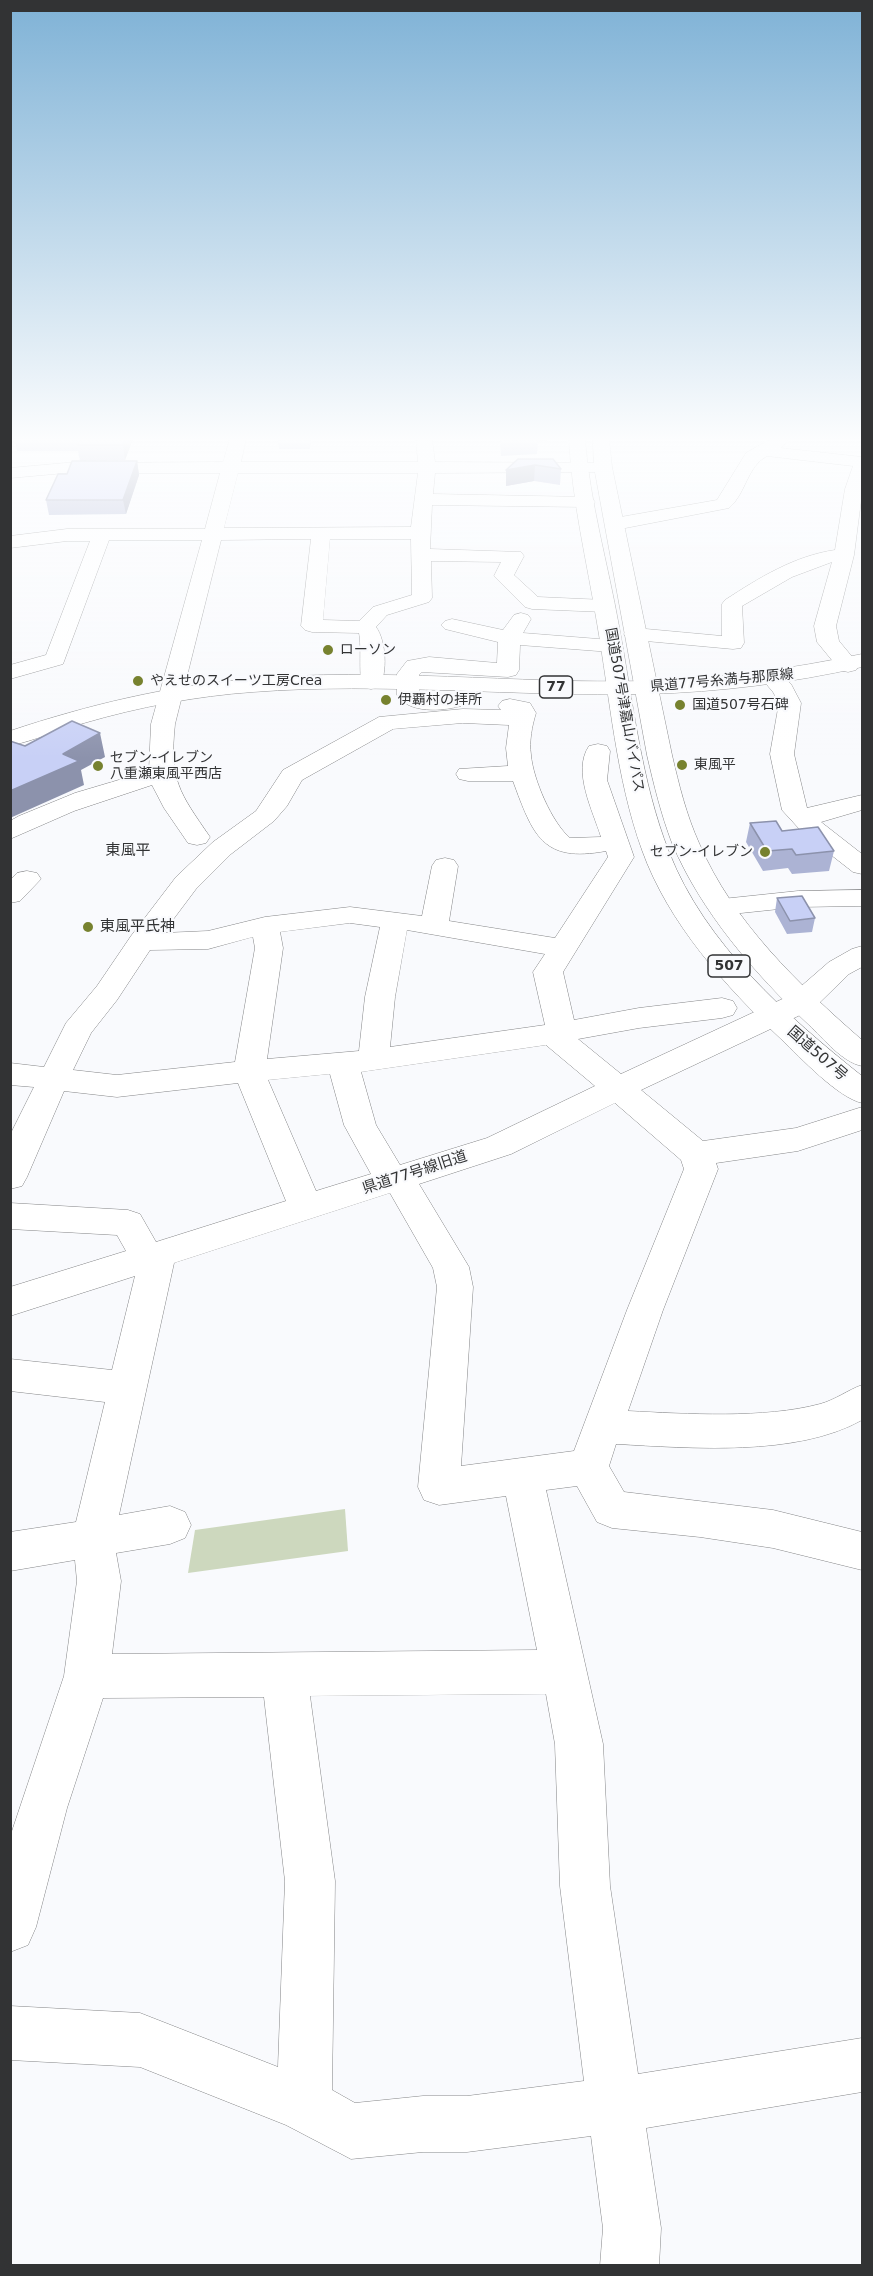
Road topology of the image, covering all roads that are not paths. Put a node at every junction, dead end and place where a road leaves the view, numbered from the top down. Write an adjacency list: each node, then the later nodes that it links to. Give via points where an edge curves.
1 (98, 545): 18 (main road, via 55,659)
2 (211, 545): 24 (main road)
3 (320, 545): 13 (main road, via 312,626)
4 (421, 545): 8 (main road)
5 (594, 545): 10 (main road, 国道507号津嘉山バイパス / 507)
6 (619, 545): 14 (main road, 国道507号津嘉山バイパス / 507)
7 (845, 545): 9 (main road)
8 (421, 555): 11 (main road, via 514,556 504,576); 13 (main road, via 422,598 380,611)
9 (844, 555): 14 (main road, via 827,556 797,567 732,604 733,643); 17 (main road, via 825,626 828,642)
10 (605, 606): 11 (main road); 15 (main road, 国道507号津嘉山バイパス / 507)
11 (527, 610): 15 (main road); 16 (main road)
12 (452, 625): 16 (main road)
13 (364, 627): 20 (main road, via 370,633 373,654)
14 (635, 634): 23 (main road, 国道507号津嘉山バイパス / 507)
15 (610, 637): 16 (main road); 22 (main road, 国道507号津嘉山バイパス / 507)
16 (508, 638): 21 (main road, via 508,670 422,664 408,674)
17 (855, 663): 19 (main road, 県道77号糸満与那原線 / 77)
18 (10, 672)
19 (773, 679): 23 (main road, 県道77号糸満与那原線 / 77); 32 (main road, via 790,703 782,754 795,810)
20 (371, 682): 21 (main road, 県道77号糸満与那原線 / 77); 24 (main road, 県道77号糸満与那原線 / 77, via 250,686)
21 (408, 682): 22 (main road, 県道77号糸満与那原線 / 77); 25 (main road, via 408,695 413,700 522,708)
22 (618, 688): 23 (main road, 県道77号糸満与那原線 / 77); 27 (main road, 国道507号津嘉山バイパス / 507)
23 (646, 688): 39 (main road, 国道507号津嘉山バイパス / 507, via 680,829)
24 (171, 696): 26 (main road, 県道77号糸満与那原線 / 77, via 77,717); 30 (main road, via 160,749)
25 (522, 718): 28 (main road); 43 (main road, via 463,716 387,722 312,762 292,775 264,816 222,848 186,883)
26 (10, 739)
27 (632, 770): 35 (main road, via 597,760 595,780); 47 (main road, 国道507号津嘉山バイパス / 507, via 659,859 689,914 715,949)
28 (522, 773): 29 (main road); 35 (main road, via 556,841 576,847)
29 (468, 774)
30 (161, 775): 33 (main road, via 116,787 38,816); 34 (main road, via 167,796)
31 (862, 802): 32 (main road)
32 (803, 819): 37 (main road)
33 (10, 831)
34 (196, 837)
35 (616, 842): 44 (main road, via 621,857)
36 (445, 866): 42 (main road)
37 (862, 866)
38 (862, 898): 39 (main road, via 798,899)
39 (722, 907): 47 (main road, 国道507号津嘉山バイパス / 507, via 769,966)
40 (395, 920): 41 (main road, via 350,915); 42 (main road); 50 (main road, via 380,997)
41 (265, 925): 43 (main road, via 208,940); 51 (main road, via 268,948)
42 (434, 926): 44 (main road)
43 (141, 942): 53 (main road, via 77,1030)
44 (561, 948): 48 (main road, via 548,972)
45 (862, 955): 47 (main road, 県道77号線旧道, via 839,968)
46 (722, 1008): 48 (main road)
47 (788, 1009): 49 (main road, 国道507号 / 507); 54 (main road, 県道77号線旧道); 55 (main road, 国道507号 / 507)
48 (557, 1033): 50 (main road); 54 (main road)
49 (862, 1056)
50 (358, 1062): 51 (main road); 59 (main road, via 360,1125)
51 (249, 1072): 53 (main road, via 117,1086); 60 (main road)
52 (10, 1074): 53 (main road)
53 (56, 1078): 58 (main road)
54 (618, 1088): 57 (main road); 59 (main road, 県道77号線旧道, via 499,1146)
55 (862, 1092)
56 (862, 1118): 57 (main road, via 798,1139)
57 (696, 1154): 67 (main road, via 701,1169)
58 (10, 1178)
59 (396, 1180): 60 (main road, 県道77号線旧道); 69 (main road, via 451,1268 455,1287 439,1487)
60 (306, 1207): 62 (main road, 県道77号線旧道)
61 (10, 1216): 62 (main road, via 128,1223)
62 (153, 1257): 63 (main road, 県道77号線旧道); 65 (main road)
63 (10, 1302)
64 (10, 1375): 65 (main road)
65 (127, 1388): 71 (main road)
66 (862, 1401): 67 (main road, via 829,1419 769,1429)
67 (603, 1426): 68 (main road)
68 (588, 1467): 69 (main road); 72 (main road, via 612,1509 773,1529)
69 (522, 1475): 74 (main road)
70 (170, 1525): 71 (main road)
71 (93, 1537): 73 (main road); 76 (main road, via 99,1581)
72 (862, 1551)
73 (10, 1552)
74 (563, 1672): 75 (main road); 81 (main road, via 579,1744 585,1886)
75 (284, 1674): 76 (main road); 80 (main road, via 310,1881)
76 (87, 1676): 77 (main road, via 43,1808)
77 (10, 1928)
78 (10, 2033): 80 (main road, via 140,2040)
79 (862, 2065): 81 (main road)
80 (304, 2105): 81 (main road, via 351,2131 467,2124)
81 (615, 2106): 82 (main road, via 632,2228)
82 (628, 2265)

